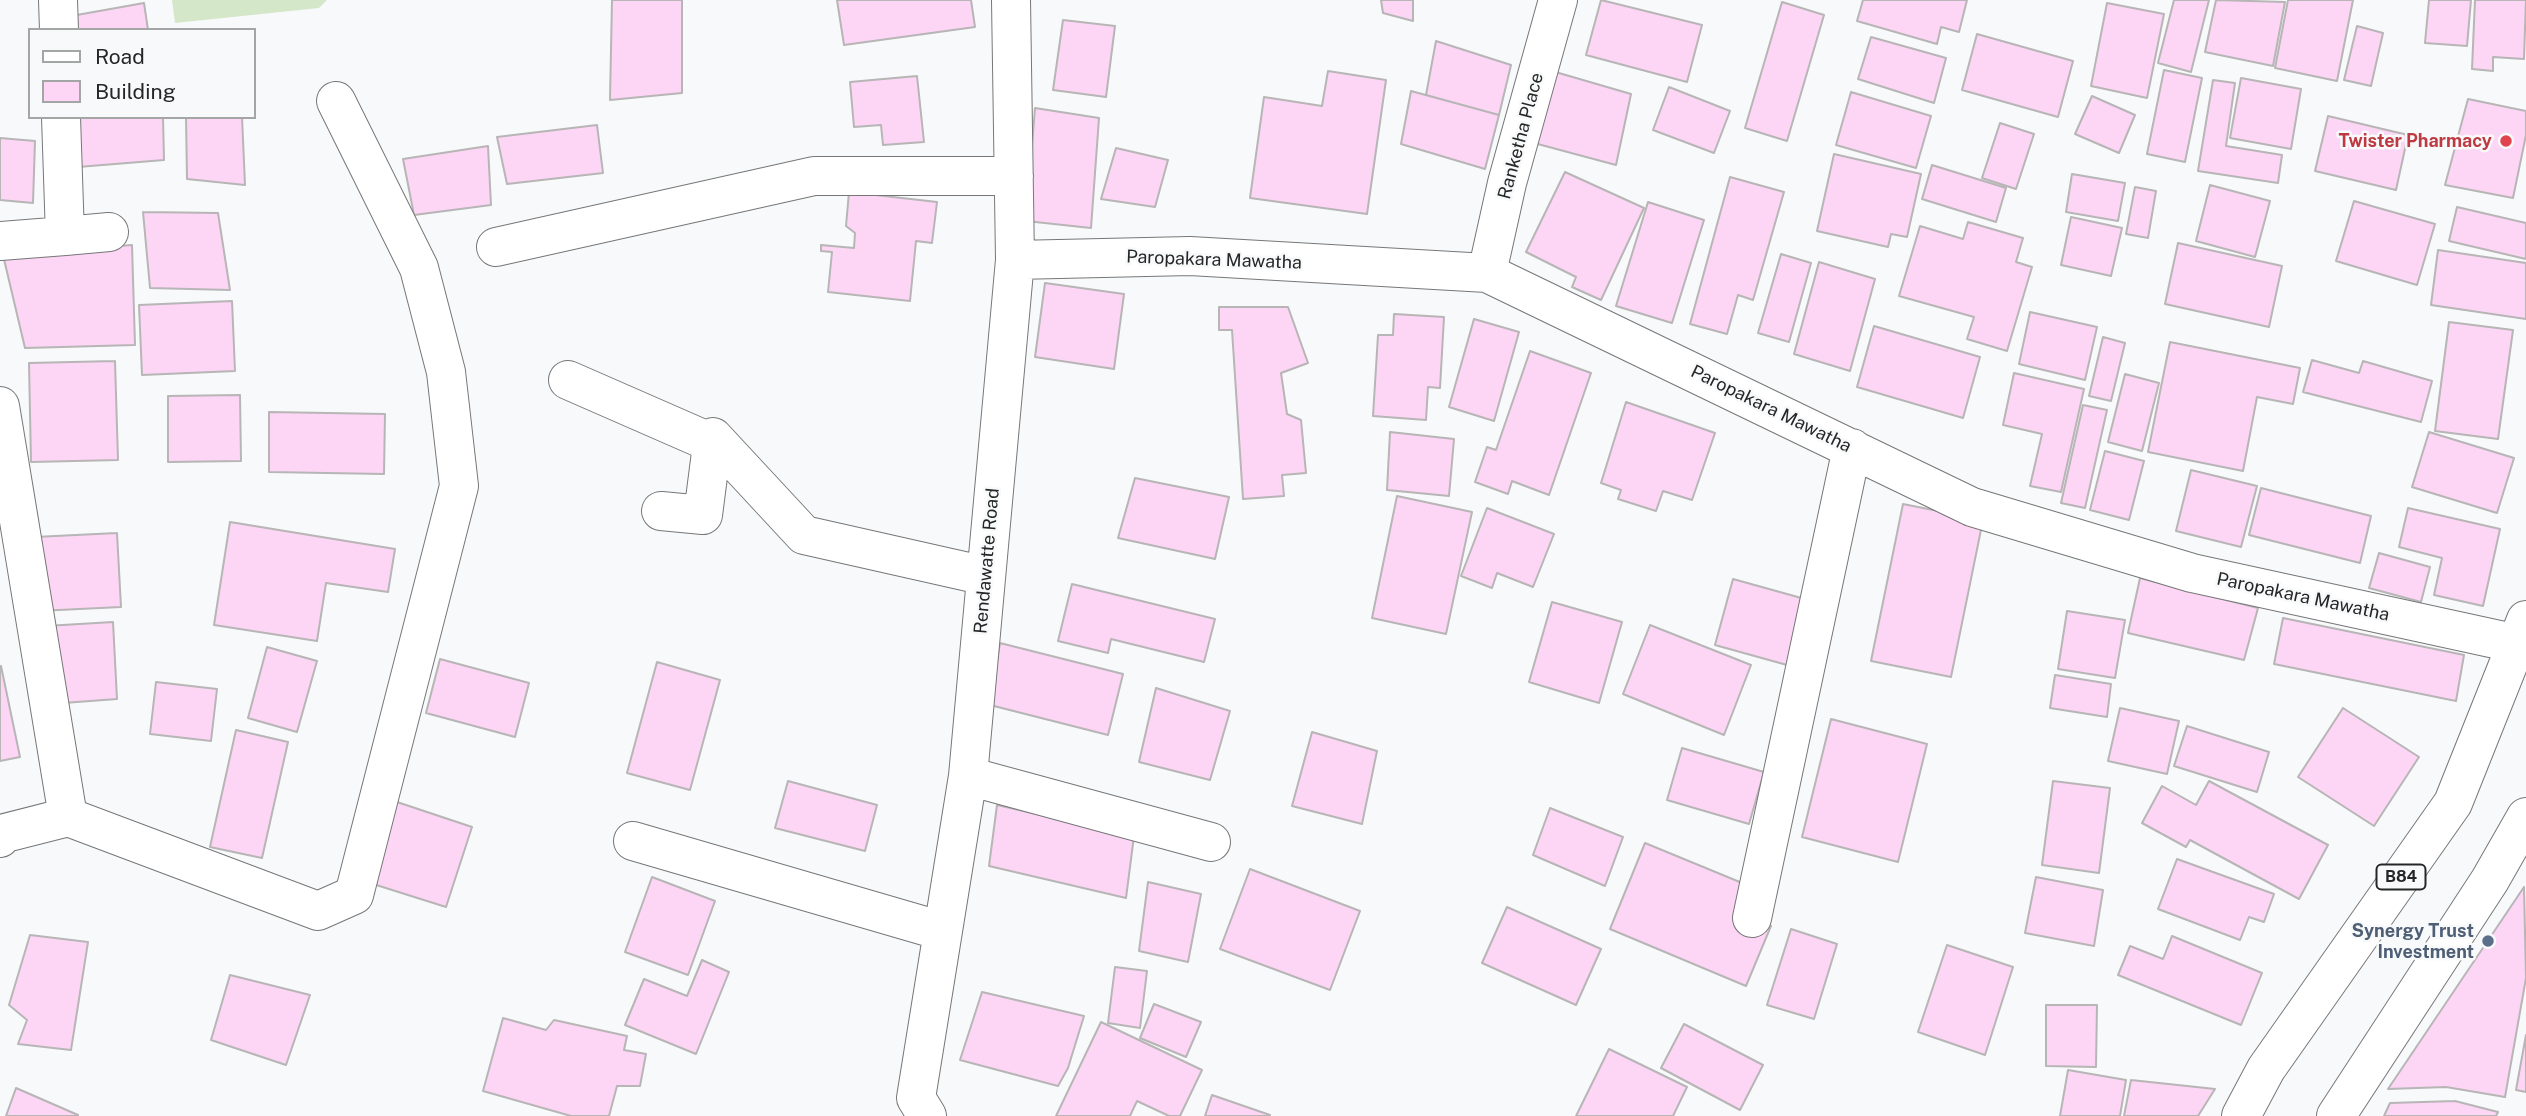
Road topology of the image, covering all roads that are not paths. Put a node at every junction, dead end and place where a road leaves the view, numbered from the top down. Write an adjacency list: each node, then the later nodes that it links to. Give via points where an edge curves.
1 (58, 0): 4 (street)
2 (1012, 0): 7 (street, Rendawatte Road)
3 (1558, 0): 13 (street, Ranketha Place)
4 (58, 28)
5 (337, 101): 22 (street, via 419,268 446,372 459,486 354,895 318,911)
6 (61, 119): 9 (street)
7 (1014, 176): 11 (street, via 814,176); 12 (street, Rendawatte Road)
8 (109, 232): 9 (street)
9 (65, 236): 10 (street)
10 (0, 242)
11 (496, 247)
12 (1015, 260): 13 (street, Paropakara Mawatha, via 1190,256); 19 (street, Rendawatte Road)
13 (1487, 273): 17 (street, Paropakara Mawatha)
14 (568, 380): 16 (street)
15 (0, 406): 22 (street)
16 (712, 443): 18 (street, via 703,515); 19 (street, via 713,437 804,535)
17 (1852, 449): 20 (street, Paropakara Mawatha, via 1972,507 2192,573); 27 (street)
18 (660, 511)
19 (986, 576): 21 (street, Rendawatte Road)
20 (2522, 632): 30 (street, B84, via 2453,803 2266,1069)
21 (968, 776): 26 (street); 28 (street, Rendawatte Road)
22 (68, 817): 24 (street, via 1,834)
23 (2524, 825): 31 (street)
24 (0, 838)
25 (633, 841): 28 (street)
26 (1211, 842)
27 (1752, 918)
28 (942, 931): 29 (street, Rendawatte Road, via 916,1098)
29 (927, 1116)
30 (2241, 1116)
31 (2336, 1116)

